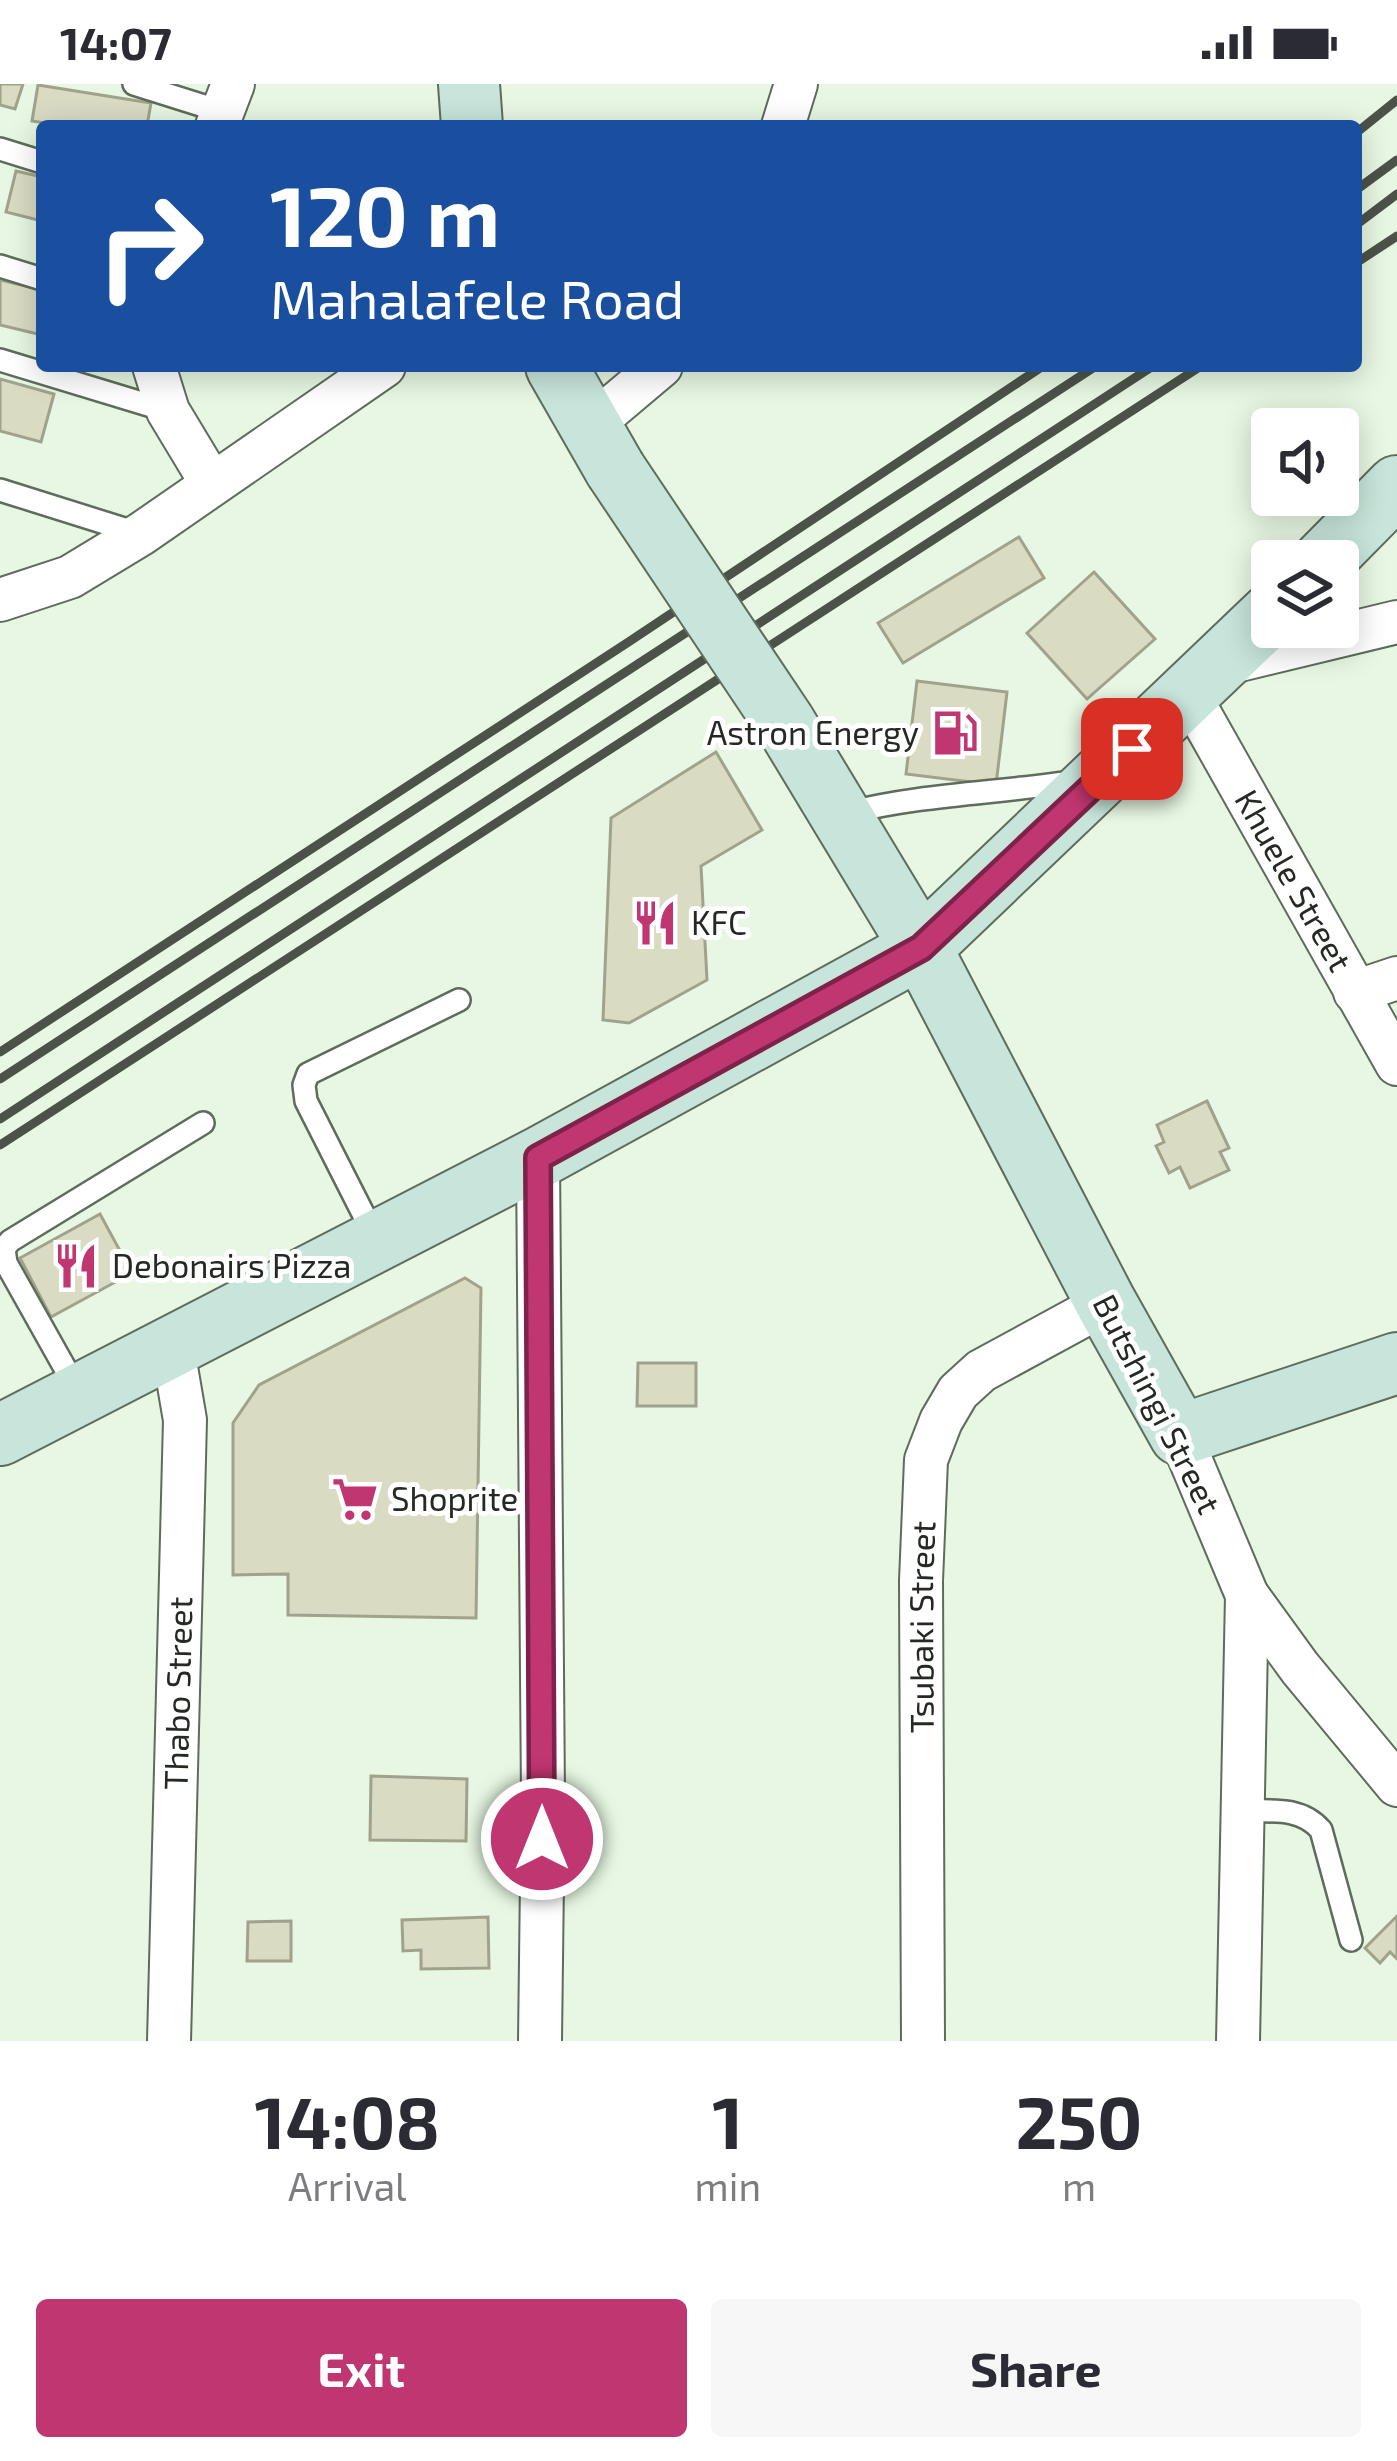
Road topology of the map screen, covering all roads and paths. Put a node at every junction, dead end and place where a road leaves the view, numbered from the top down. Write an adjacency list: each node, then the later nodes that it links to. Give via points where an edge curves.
1 (134, 84): 4 (lane)
2 (469, 84): 5 (main road)
3 (796, 84): 6 (street)
4 (224, 107)
5 (472, 120)
6 (784, 120)
7 (0, 149): 8 (lane)
8 (36, 160)
9 (0, 266): 10 (lane)
10 (36, 277)
11 (0, 360): 12 (lane)
12 (36, 371)
13 (40, 372): 18 (lane)
14 (156, 372): 18 (street)
15 (375, 372): 20 (street)
16 (559, 372): 19 (main road, Butshingi Street)
17 (657, 372): 19 (street)
18 (168, 411): 20 (street)
19 (603, 447): 30 (main road, Butshingi Street, bridge)
20 (212, 484): 23 (street)
21 (1397, 486): 24 (main road)
22 (0, 490): 23 (lane)
23 (141, 534): 25 (street, via 70,577)
24 (1344, 540)
25 (4, 602)
26 (1397, 622): 28 (street)
27 (1251, 634): 28 (main road)
28 (1205, 680): 29 (main road); 33 (street, Khuele Street)
29 (1104, 777): 30 (lane, via 909,799); 31 (main road)
30 (841, 815): 31 (main road, Butshingi Street)
31 (921, 948): 37 (main road); 39 (main road, Butshingi Street)
32 (1397, 978): 33 (street)
33 (1355, 992): 35 (street, Khuele Street)
34 (459, 1000): 38 (lane, via 308,1074 304,1085)
35 (1397, 1064)
36 (203, 1124): 42 (lane, via 4,1250)
37 (538, 1158): 38 (main road); 50 (street)
38 (376, 1240): 40 (main road)
39 (1106, 1303): 44 (main road, Butshingi Street); 51 (street, Tsubaki Street, via 981,1371 958,1393 926,1460)
40 (172, 1344): 42 (main road); 49 (street, Thabo Street, via 185,1420)
41 (1397, 1363): 44 (main road)
42 (80, 1393): 43 (main road)
43 (0, 1435)
44 (1180, 1435): 45 (street, Butshingi Street)
45 (1247, 1595): 46 (street); 47 (street, Butshingi Street)
46 (1397, 1785)
47 (1244, 1811): 48 (lane, via 1289,1811 1321,1830); 52 (street, Butshingi Street)
48 (1352, 1940)
49 (169, 2041)
50 (540, 2041)
51 (923, 2041)
52 (1238, 2041)

